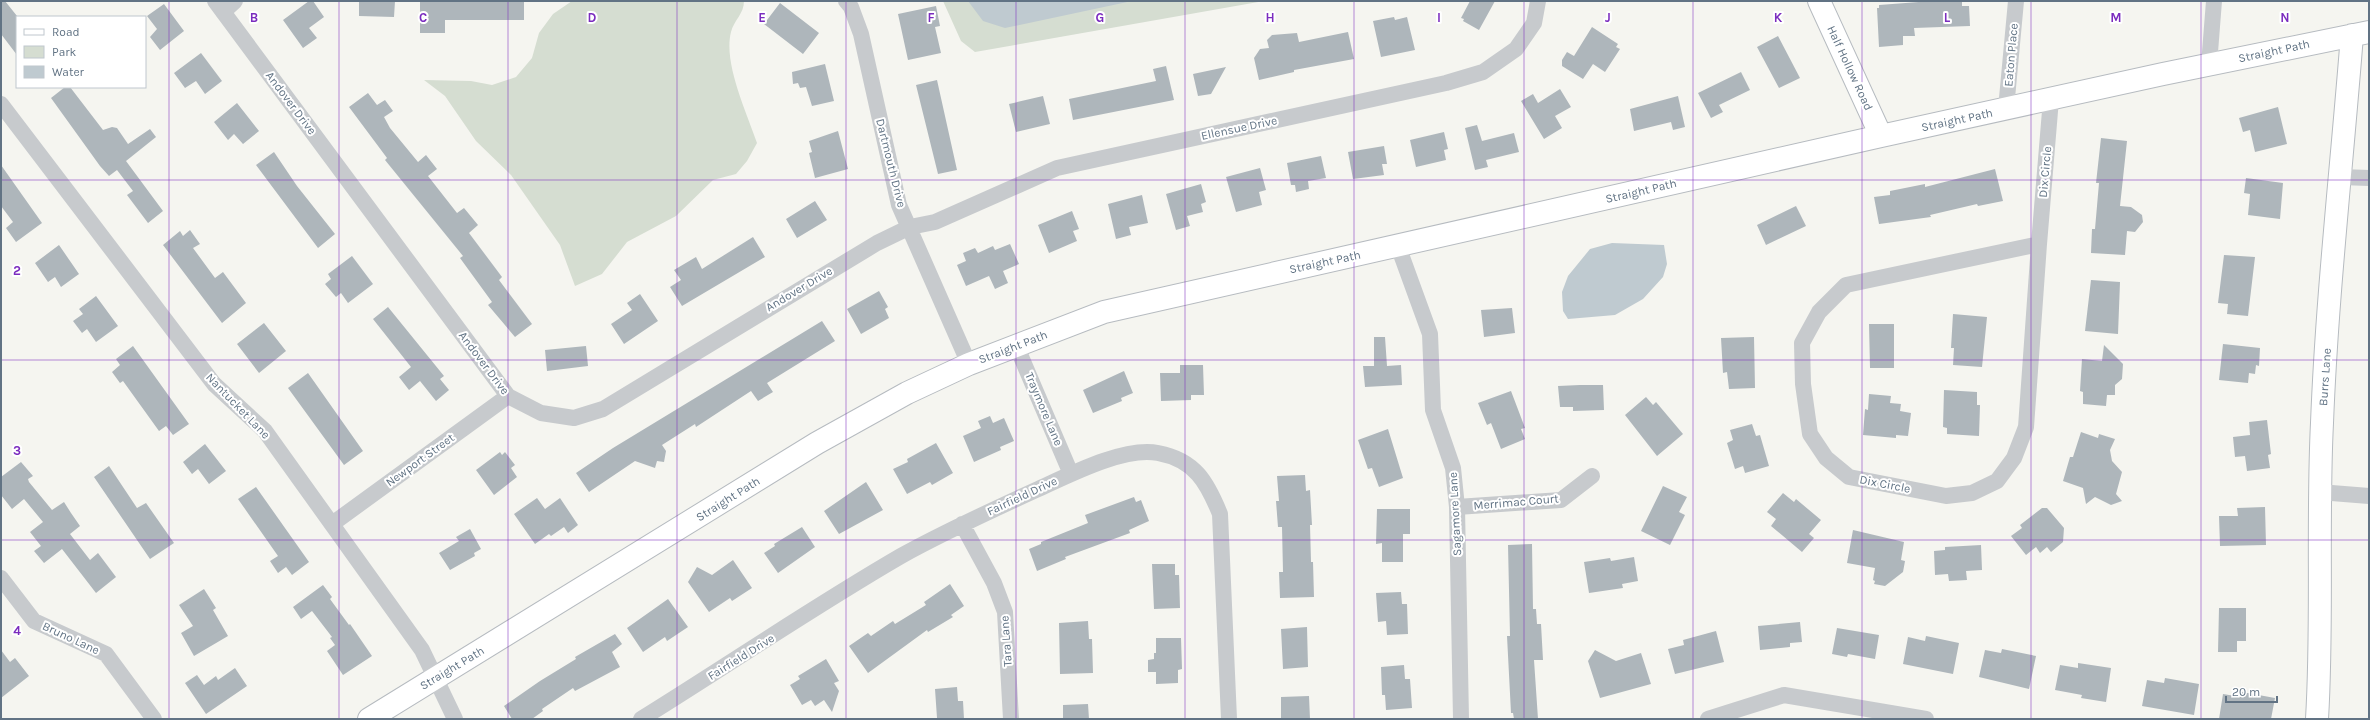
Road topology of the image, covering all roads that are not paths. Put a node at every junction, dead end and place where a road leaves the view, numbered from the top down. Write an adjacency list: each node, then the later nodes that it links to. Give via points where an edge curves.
1 (235, 1): 7 (street)
2 (846, 1): 16 (street, Dartmouth Drive, via 851,7 861,34 899,205)
3 (1538, 1): 16 (street, Ellensue Drive, via 1534,24 1516,49 1484,72 1446,83 1057,168 935,222)
4 (1819, 1): 13 (main road, Half Hollow Road)
5 (2016, 1): 12 (street, Eaton Place)
6 (2214, 1): 9 (street)
7 (219, 6): 21 (street, Andover Drive)
8 (2361, 34): 9 (main road, Straight Path); 14 (main road, Burrs Lane)
9 (2209, 64): 10 (main road, Straight Path)
10 (2051, 99): 12 (main road, Straight Path); 17 (street, Dix Circle)
11 (1, 104): 27 (street, Nantucket Lane, via 214,384 265,431)
12 (2006, 109): 13 (main road, Straight Path)
13 (1881, 136): 18 (main road, Straight Path)
14 (2340, 176): 15 (street); 24 (main road, Burrs Lane)
15 (2369, 178)
16 (910, 227): 20 (street, Dartmouth Drive); 21 (street, Andover Drive, via 877,243 603,409 574,418 541,413)
17 (2039, 244): 17 (street, Dix Circle, via 2026,427 2014,458 1996,481 1972,492 1946,496 1849,477 1826,458 1810,434 1803,384 1802,343 1819,312 1846,285)
18 (1398, 246): 19 (main road, Straight Path, via 1104,312); 26 (street, Sagamore Lane, via 1430,334 1433,410 1453,468)
19 (1016, 345): 20 (main road, Straight Path); 22 (street, Traymore Lane)
20 (969, 364): 30 (main road, Straight Path, via 908,393 818,443)
21 (508, 396): 27 (street, Newport Street)
22 (1071, 474): 28 (street, Fairfield Drive); 36 (street, Fairfield Drive, via 1129,453 1158,453 1187,463 1207,484 1220,514)
23 (1592, 476): 26 (street, Merrimac Court, via 1561,500)
24 (2319, 492): 25 (street); 40 (main road, Burrs Lane)
25 (2369, 496)
26 (1456, 507): 37 (street, Sagamore Lane)
27 (332, 524): 30 (street, Nantucket Lane, via 422,650)
28 (962, 524): 34 (street, Fairfield Drive, via 901,556); 35 (street, Tara Lane, via 994,583 1005,612)
29 (1, 578): 31 (street, Bruno Lane, via 34,621 106,654)
30 (436, 677): 32 (main road, Straight Path); 33 (street)
31 (154, 719)
32 (369, 719)
33 (455, 719)
34 (641, 719)
35 (1011, 719)
36 (1229, 719)
37 (1461, 719)
38 (1708, 719): 39 (street, via 1784,695)
39 (1926, 719)
40 (2317, 719)

